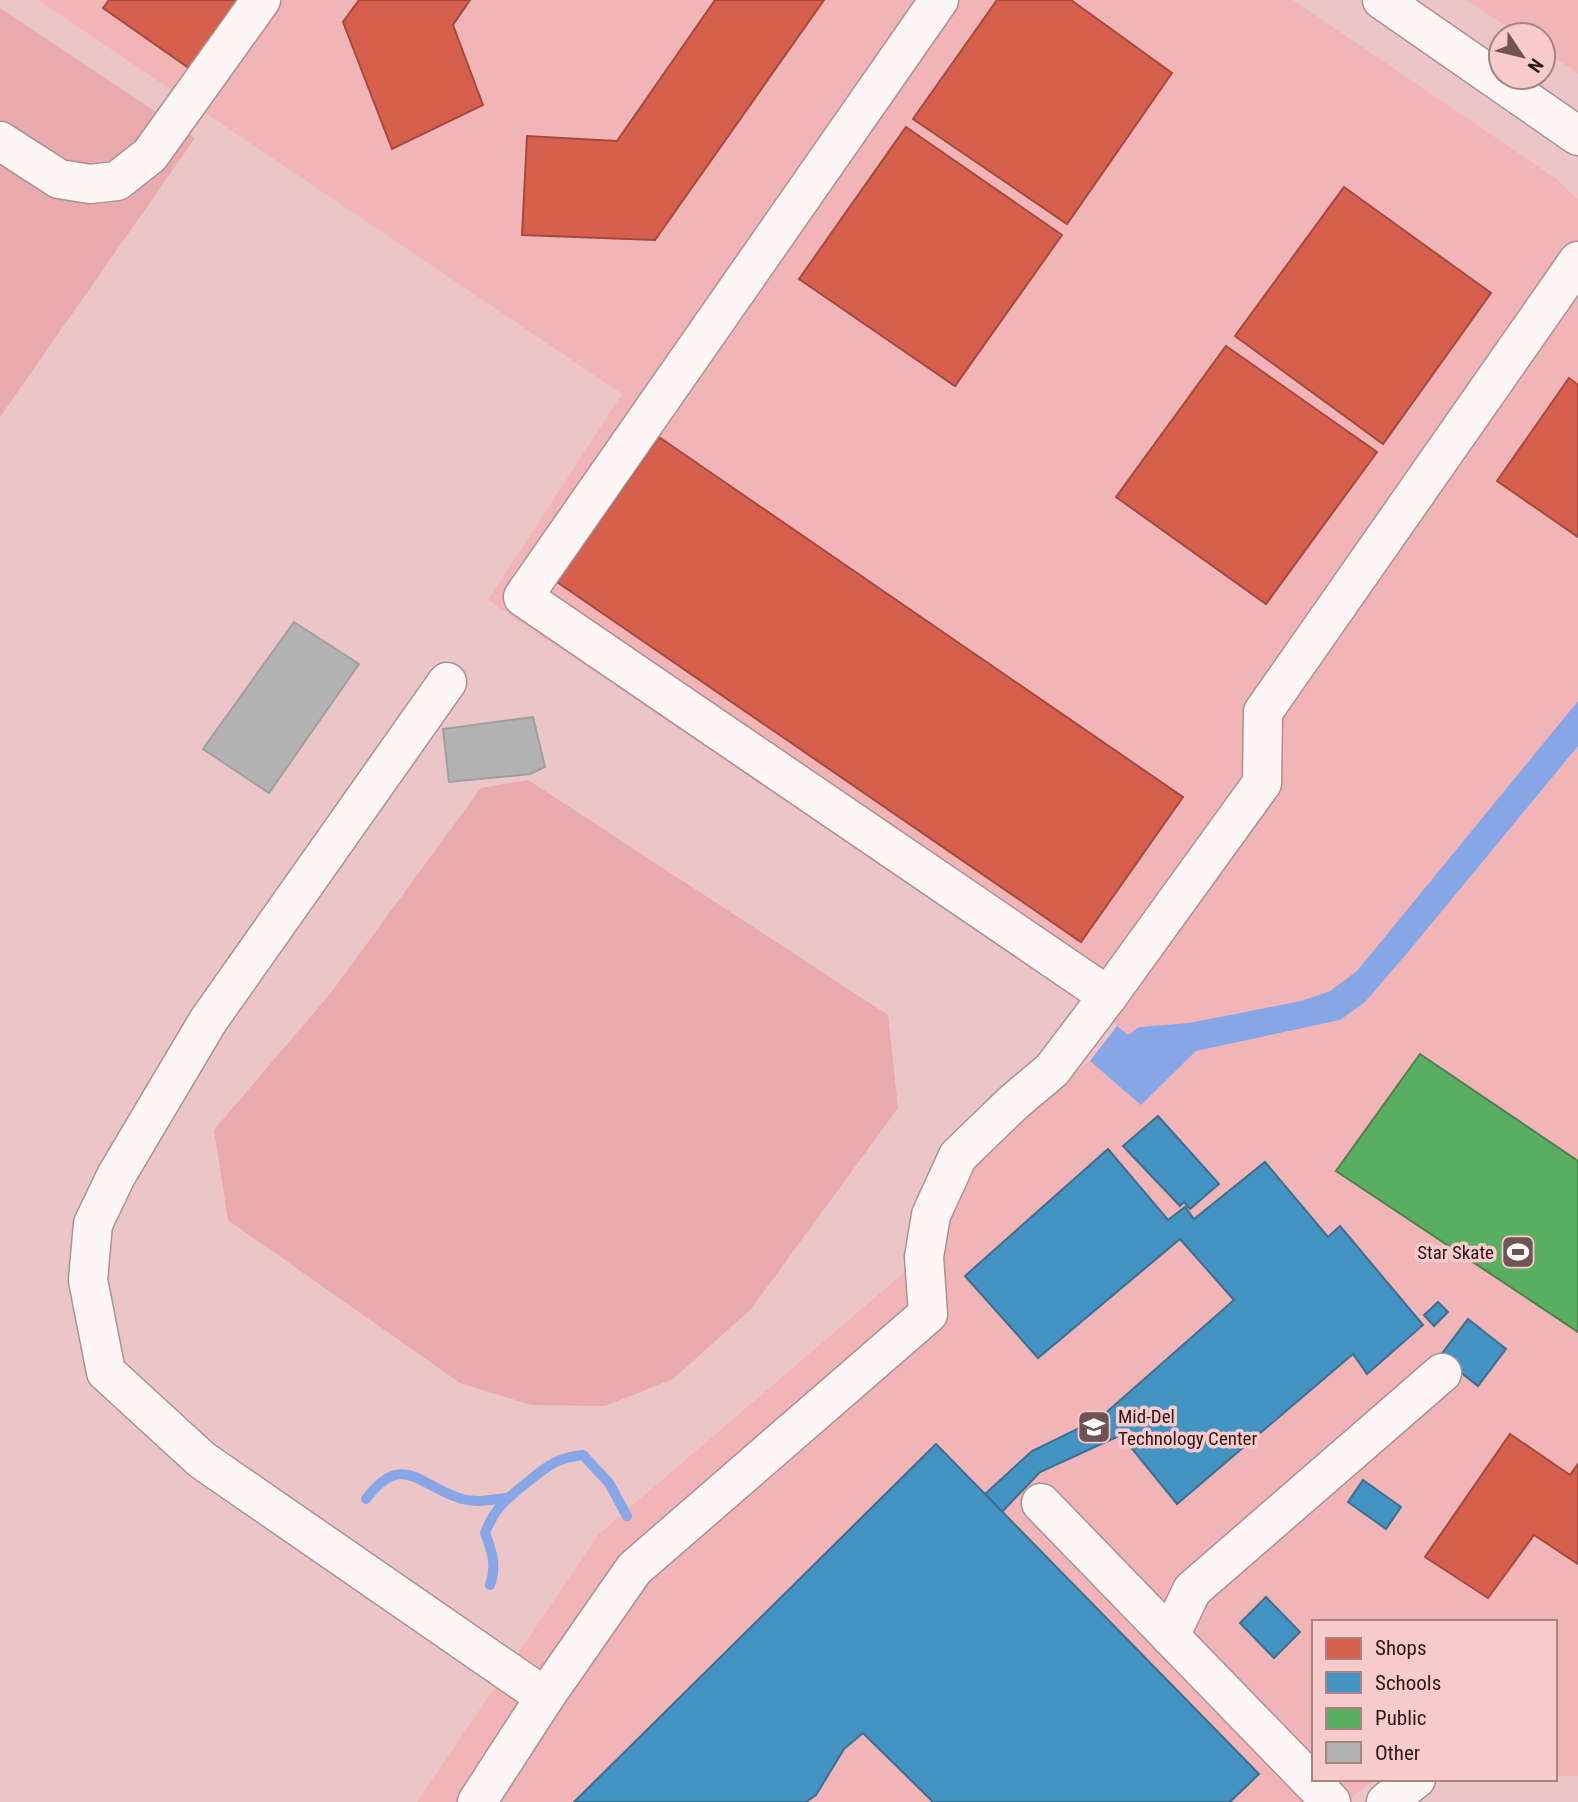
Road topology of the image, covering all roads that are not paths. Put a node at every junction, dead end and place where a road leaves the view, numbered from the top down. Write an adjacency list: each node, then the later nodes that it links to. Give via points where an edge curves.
1 (261, 0): 5 (main road, via 150,155 117,181 59,180)
2 (939, 0): 8 (main road, via 523,597)
3 (1382, 0): 4 (main road)
4 (1578, 136)
5 (0, 141)
6 (1578, 261): 8 (main road, via 1263,712 1262,783)
7 (447, 682): 12 (main road, via 208,1020 116,1176 93,1224 88,1280 106,1372 202,1460)
8 (1108, 996): 12 (main road, via 1052,1070 958,1156 931,1215 924,1257 928,1314 634,1569)
9 (1441, 1373): 11 (main road, via 1192,1590)
10 (1041, 1503): 11 (main road)
11 (1170, 1636): 15 (main road)
12 (545, 1697): 14 (main road)
13 (1413, 1781): 16 (main road)
14 (477, 1802)
15 (1331, 1802)
16 (1386, 1802)

